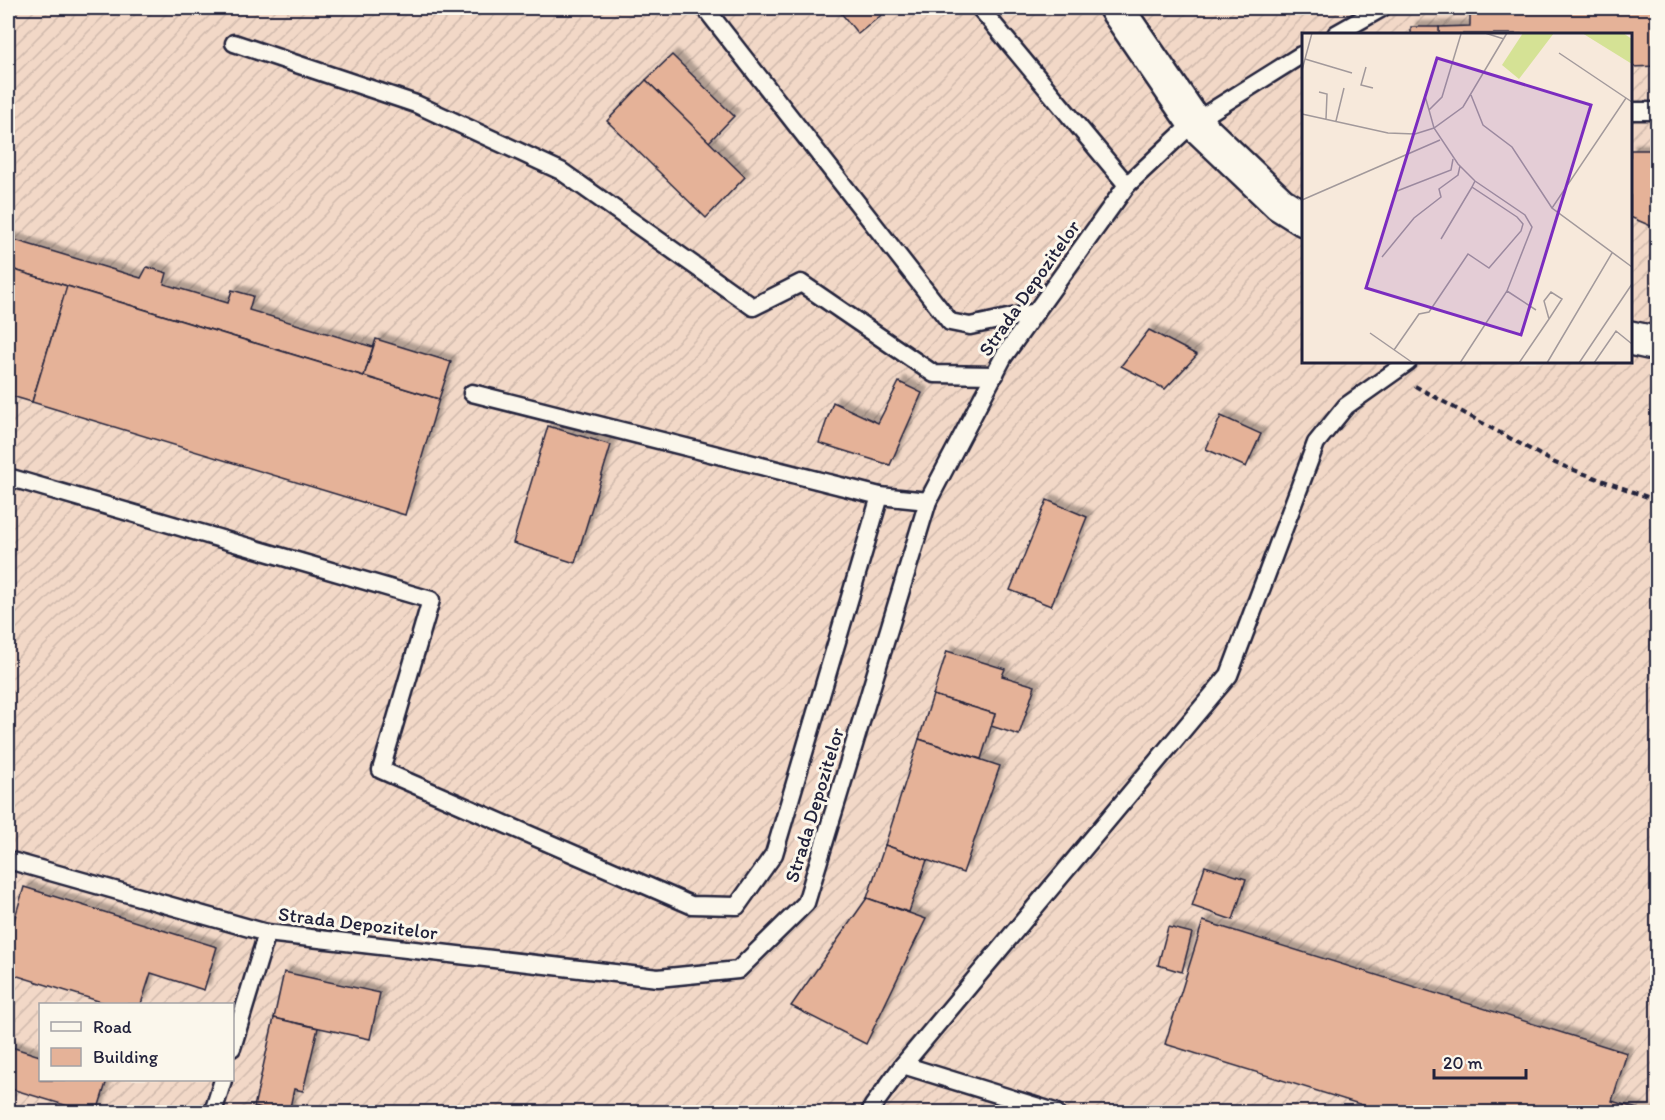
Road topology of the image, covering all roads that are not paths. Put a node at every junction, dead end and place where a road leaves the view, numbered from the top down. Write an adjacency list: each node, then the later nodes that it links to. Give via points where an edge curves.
1 (705, 8): 13 (lane, via 950,322 970,326)
2 (980, 8): 11 (lane)
3 (1116, 8): 10 (street)
4 (1382, 8): 5 (lane)
5 (1338, 33)
6 (234, 43): 17 (lane, via 416,104 561,171 753,308 801,283 934,374)
7 (1302, 56): 10 (lane, Strada Depozitelor)
8 (1632, 111): 9 (lane)
9 (1658, 111)
10 (1194, 122): 11 (lane, Strada Depozitelor); 12 (street, via 1280,204)
11 (1127, 184): 13 (lane, Strada Depozitelor)
12 (1302, 218)
13 (1036, 312): 17 (lane, Strada Depozitelor)
14 (1632, 338): 15 (street)
15 (1658, 344)
16 (1407, 363): 25 (lane, via 1346,406 1316,443 1229,675)
17 (994, 375): 21 (lane, Strada Depozitelor)
18 (472, 393): 20 (lane)
19 (8, 477): 20 (lane, via 431,600 381,770 690,905 737,906 774,854)
20 (880, 496): 21 (lane)
21 (928, 501): 23 (lane, Strada Depozitelor, via 806,903 738,970 658,978)
22 (8, 860): 23 (lane, Strada Depozitelor)
23 (267, 933): 24 (lane)
24 (234, 1041)
25 (903, 1065): 28 (lane); 29 (lane)
26 (223, 1081): 27 (lane)
27 (213, 1113)
28 (870, 1113)
29 (1055, 1113)

